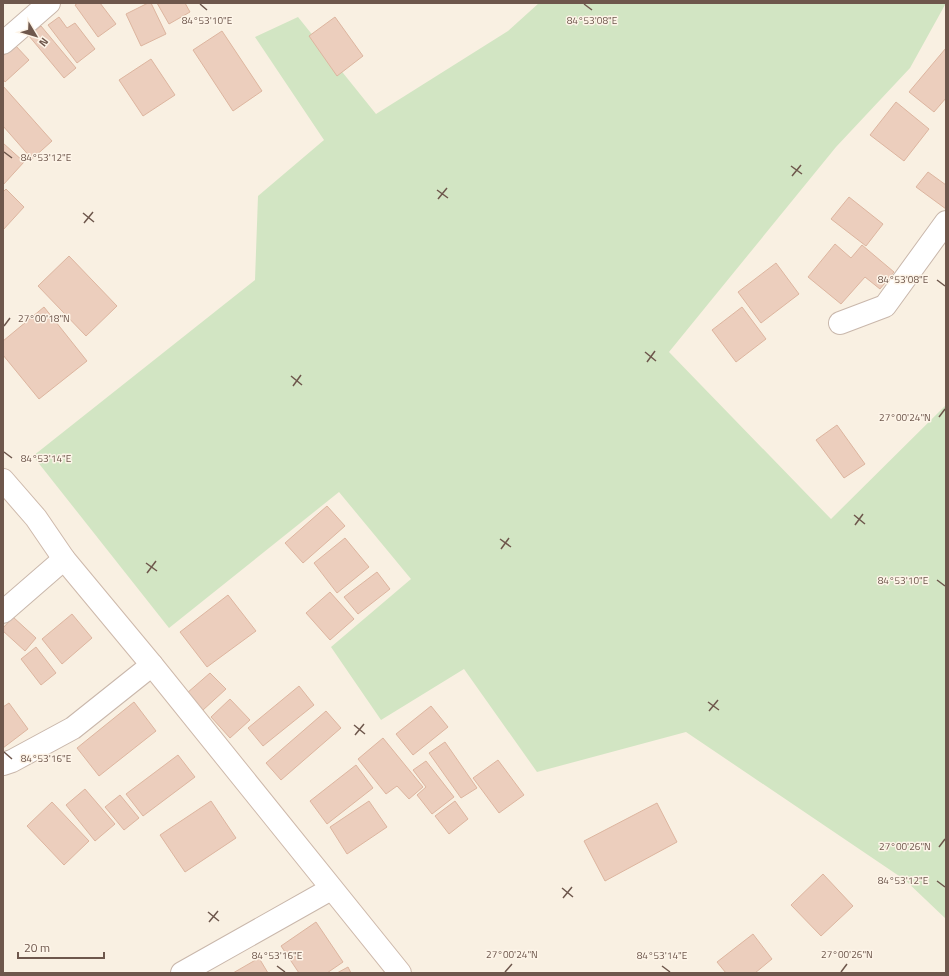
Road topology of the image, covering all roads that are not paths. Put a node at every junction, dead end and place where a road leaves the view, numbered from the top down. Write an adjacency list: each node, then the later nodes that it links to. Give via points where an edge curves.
1 (49, 3): 2 (street)
2 (3, 43)
3 (946, 222): 4 (street, via 885,306)
4 (840, 323)
5 (3, 480): 6 (street, via 36,518)
6 (64, 559): 7 (street); 8 (street)
7 (3, 612)
8 (152, 665): 9 (street, via 73,728); 10 (street)
9 (3, 764)
10 (331, 889): 11 (street); 12 (street)
11 (182, 973)
12 (400, 973)

